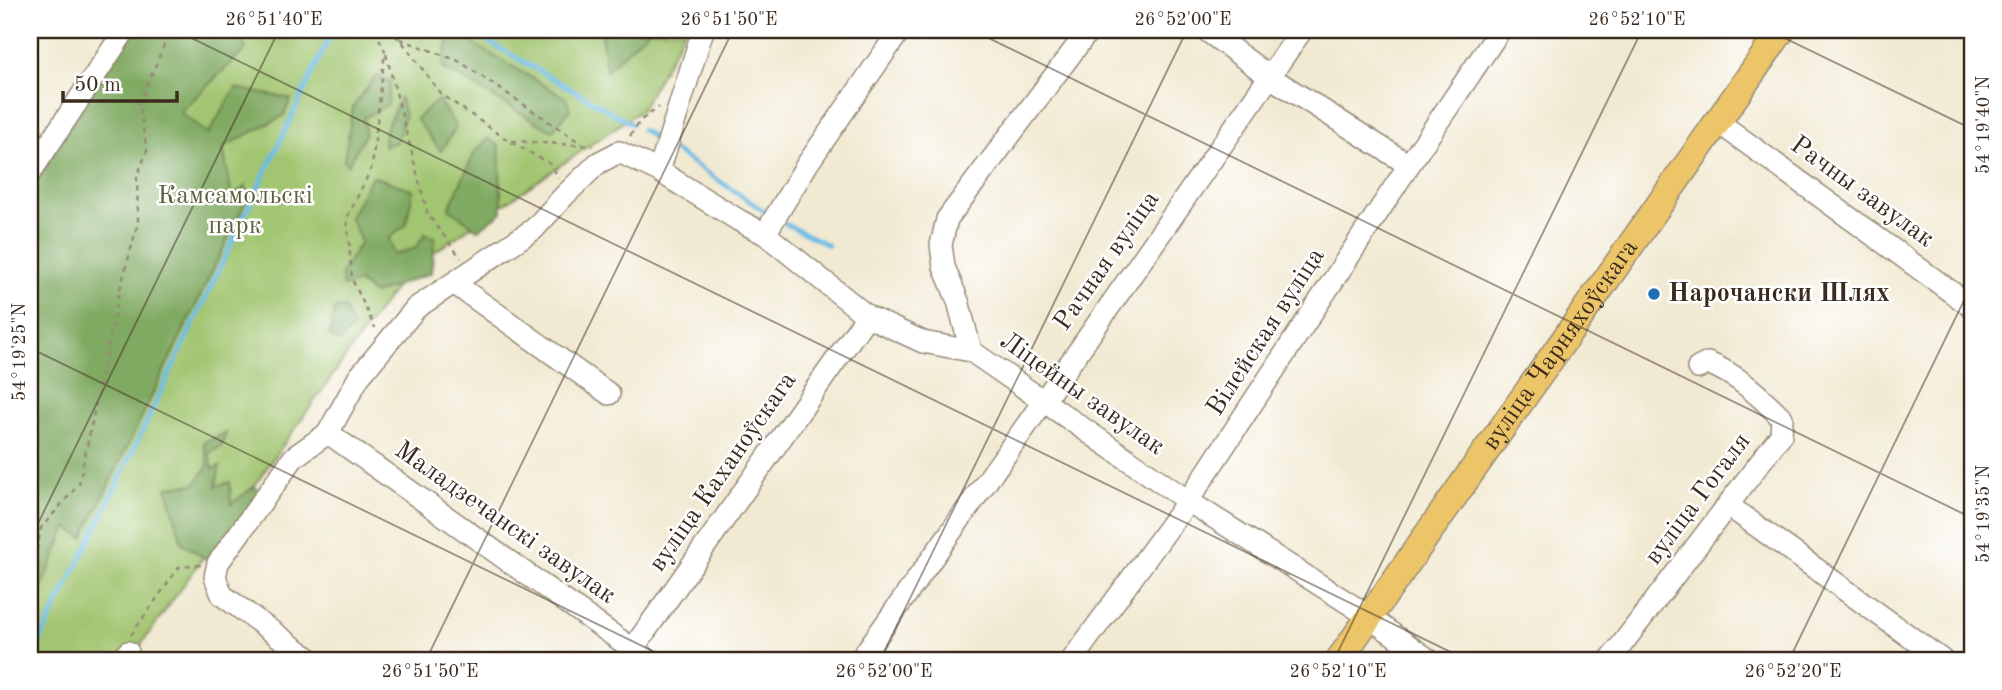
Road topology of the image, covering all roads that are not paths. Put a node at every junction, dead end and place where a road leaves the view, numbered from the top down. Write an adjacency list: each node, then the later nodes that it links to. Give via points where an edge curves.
1 (125, 30): 13 (street)
2 (703, 30): 12 (street)
3 (900, 30): 14 (street)
4 (1089, 30): 18 (street, via 947,219 941,245 944,267)
5 (1206, 30): 9 (street)
6 (1302, 30): 9 (street, Рачная вуліца)
7 (1500, 30): 11 (street, Вілейская вуліца)
8 (1782, 30): 10 (main road, вуліца Чарняхоўскага)
9 (1270, 77): 11 (street); 21 (street, Рачная вуліца)
10 (1718, 122): 16 (street, Рачны завулак); 25 (main road, вуліца Чарняхоўскага)
11 (1409, 164): 23 (street, Вілейская вуліца)
12 (659, 171): 14 (street, Ліцейны завулак); 15 (street, Ліцейны завулак, via 619,152 598,163 534,229)
13 (30, 173)
14 (765, 234): 17 (street, Ліцейны завулак)
15 (464, 278): 20 (street); 22 (street, via 416,308 359,377)
16 (1972, 307)
17 (867, 316): 18 (street, Ліцейны завулак, via 923,342); 26 (street, вуліца Каханоўскага)
18 (971, 351): 21 (street, Ліцейны завулак)
19 (1698, 368): 24 (street, вуліца Гогаля, via 1708,363 1725,369 1782,418 1781,435)
20 (609, 394)
21 (1043, 402): 23 (street, Ліцейны завулак); 28 (street, Рачная вуліца)
22 (328, 433): 26 (street, Маладзечанскі завулак); 27 (street, via 294,457 218,563 215,577 222,595)
23 (1188, 501): 25 (street, Ліцейны завулак); 29 (street, Вілейская вуліца)
24 (1729, 506): 32 (street, вуліца Гогаля); 33 (street)
25 (1369, 617): 30 (main road, вуліца Чарняхоўскага); 31 (street, Ліцейны завулак)
26 (636, 656)
27 (311, 660)
28 (860, 660)
29 (1072, 660)
30 (1339, 660)
31 (1429, 660)
32 (1610, 660)
33 (1942, 660)

